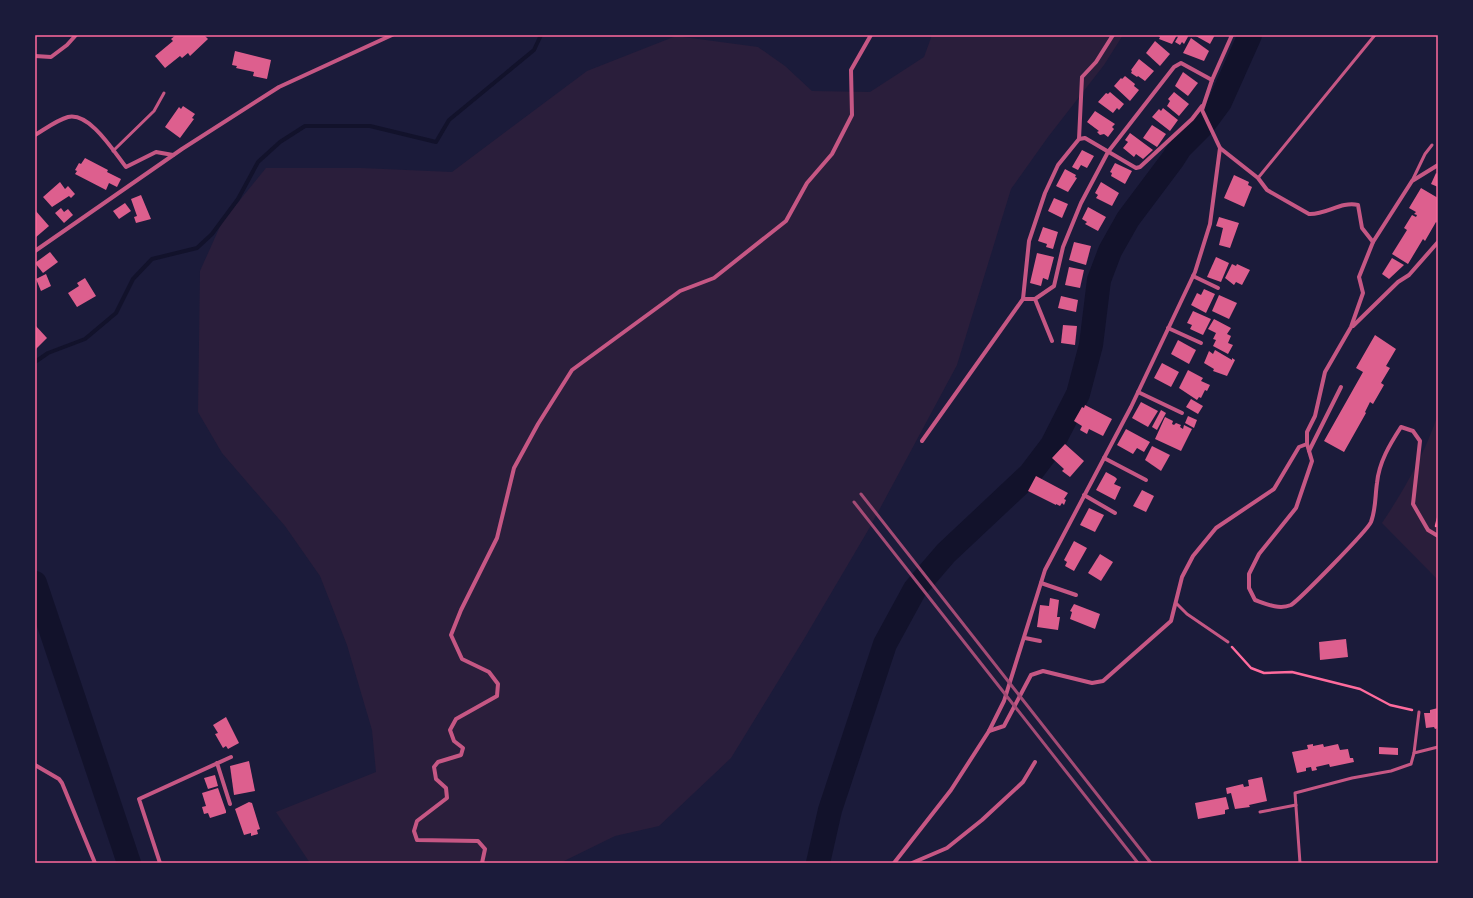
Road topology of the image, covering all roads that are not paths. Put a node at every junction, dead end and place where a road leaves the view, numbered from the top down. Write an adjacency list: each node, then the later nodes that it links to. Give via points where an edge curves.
1 (76, 35): 7 (street, via 51,57)
2 (392, 35): 17 (street, via 279,87)
3 (871, 35): 62 (street, via 851,70 852,115 832,154 807,183 786,221 714,278 680,290 572,370 514,468 497,538 451,635 462,659 489,672 498,684 497,696 456,719 450,730 454,741 463,748 461,755 438,762 434,767 436,779 446,788 447,798 417,821 414,831 417,840 478,841 485,849)
4 (1113, 35): 12 (street, via 1096,62 1082,77)
5 (1232, 35): 8 (street)
6 (1375, 35): 19 (lane)
7 (35, 56)
8 (1212, 80): 10 (street); 16 (street, via 1181,63 1174,67)
9 (164, 93): 15 (lane, via 154,111)
10 (1204, 104): 14 (street, via 1202,110); 16 (street, via 1192,119 1140,167 1136,168)
11 (35, 135): 15 (street, via 68,117 82,118 97,130)
12 (1079, 139): 16 (street, via 1085,138); 27 (street, via 1058,165 1045,193 1029,241)
13 (1432, 145): 20 (lane)
14 (1220, 148): 19 (street); 24 (street, via 1210,224)
15 (113, 151): 17 (street, via 126,167 156,152)
16 (1108, 152): 26 (street, via 1081,203 1063,247 1054,286)
17 (173, 155): 23 (street)
18 (1438, 165): 20 (street)
19 (1258, 178): 21 (street, via 1267,190 1309,214 1315,215 1350,203 1358,205 1362,228)
20 (1412, 181): 21 (street)
21 (1374, 242): 28 (street, via 1359,276 1363,293)
22 (1438, 242): 28 (street, via 1409,275 1398,282)
23 (35, 251)
24 (1193, 276): 25 (street); 29 (street)
25 (1218, 288)
26 (1035, 299): 27 (street); 30 (street)
27 (1023, 300): 35 (street)
28 (1351, 327): 36 (street, via 1325,372 1316,416 1307,432)
29 (1168, 328): 31 (street); 33 (street)
30 (1052, 341)
31 (1201, 343)
32 (1341, 387): 37 (street)
33 (1138, 392): 34 (street); 38 (street)
34 (1182, 413)
35 (922, 441)
36 (1307, 444): 37 (street); 45 (street, via 1299,447 1274,489 1216,528 1193,556 1182,577)
37 (1309, 452): 42 (street, via 1312,461 1296,508 1259,554 1248,574 1249,588 1255,600 1274,607 1290,605 1351,547 1371,523 1381,463 1401,427 1413,431 1420,441 1413,504 1428,530)
38 (1104, 458): 39 (street); 40 (street)
39 (1146, 480)
40 (1084, 495): 41 (street); 43 (street, via 1044,570)
41 (1115, 513)
42 (1438, 536)
43 (1041, 584): 44 (street); 46 (street)
44 (1076, 595)
45 (1176, 603): 48 (lane, via 1187,614); 50 (street, via 1172,621 1103,681 1092,683 1043,671 1031,675 1004,726)
46 (1024, 638): 47 (street); 50 (street, via 1004,701)
47 (1040, 641)
48 (1228, 642)
49 (1419, 712): 52 (lane)
50 (988, 731): 63 (street, via 951,790)
51 (1438, 747): 52 (lane)
52 (1414, 754): 58 (lane, via 1411,764 1391,771 1295,793)
53 (231, 757): 55 (street)
54 (1034, 762): 64 (street, via 1023,782 982,820 947,848)
55 (217, 763): 57 (street); 61 (street, via 139,799)
56 (35, 765): 60 (street, via 59,778)
57 (230, 804)
58 (1296, 805): 59 (lane); 65 (lane)
59 (1260, 812)
60 (94, 863)
61 (160, 863)
62 (482, 863)
63 (894, 863)
64 (912, 863)
65 (1300, 863)

